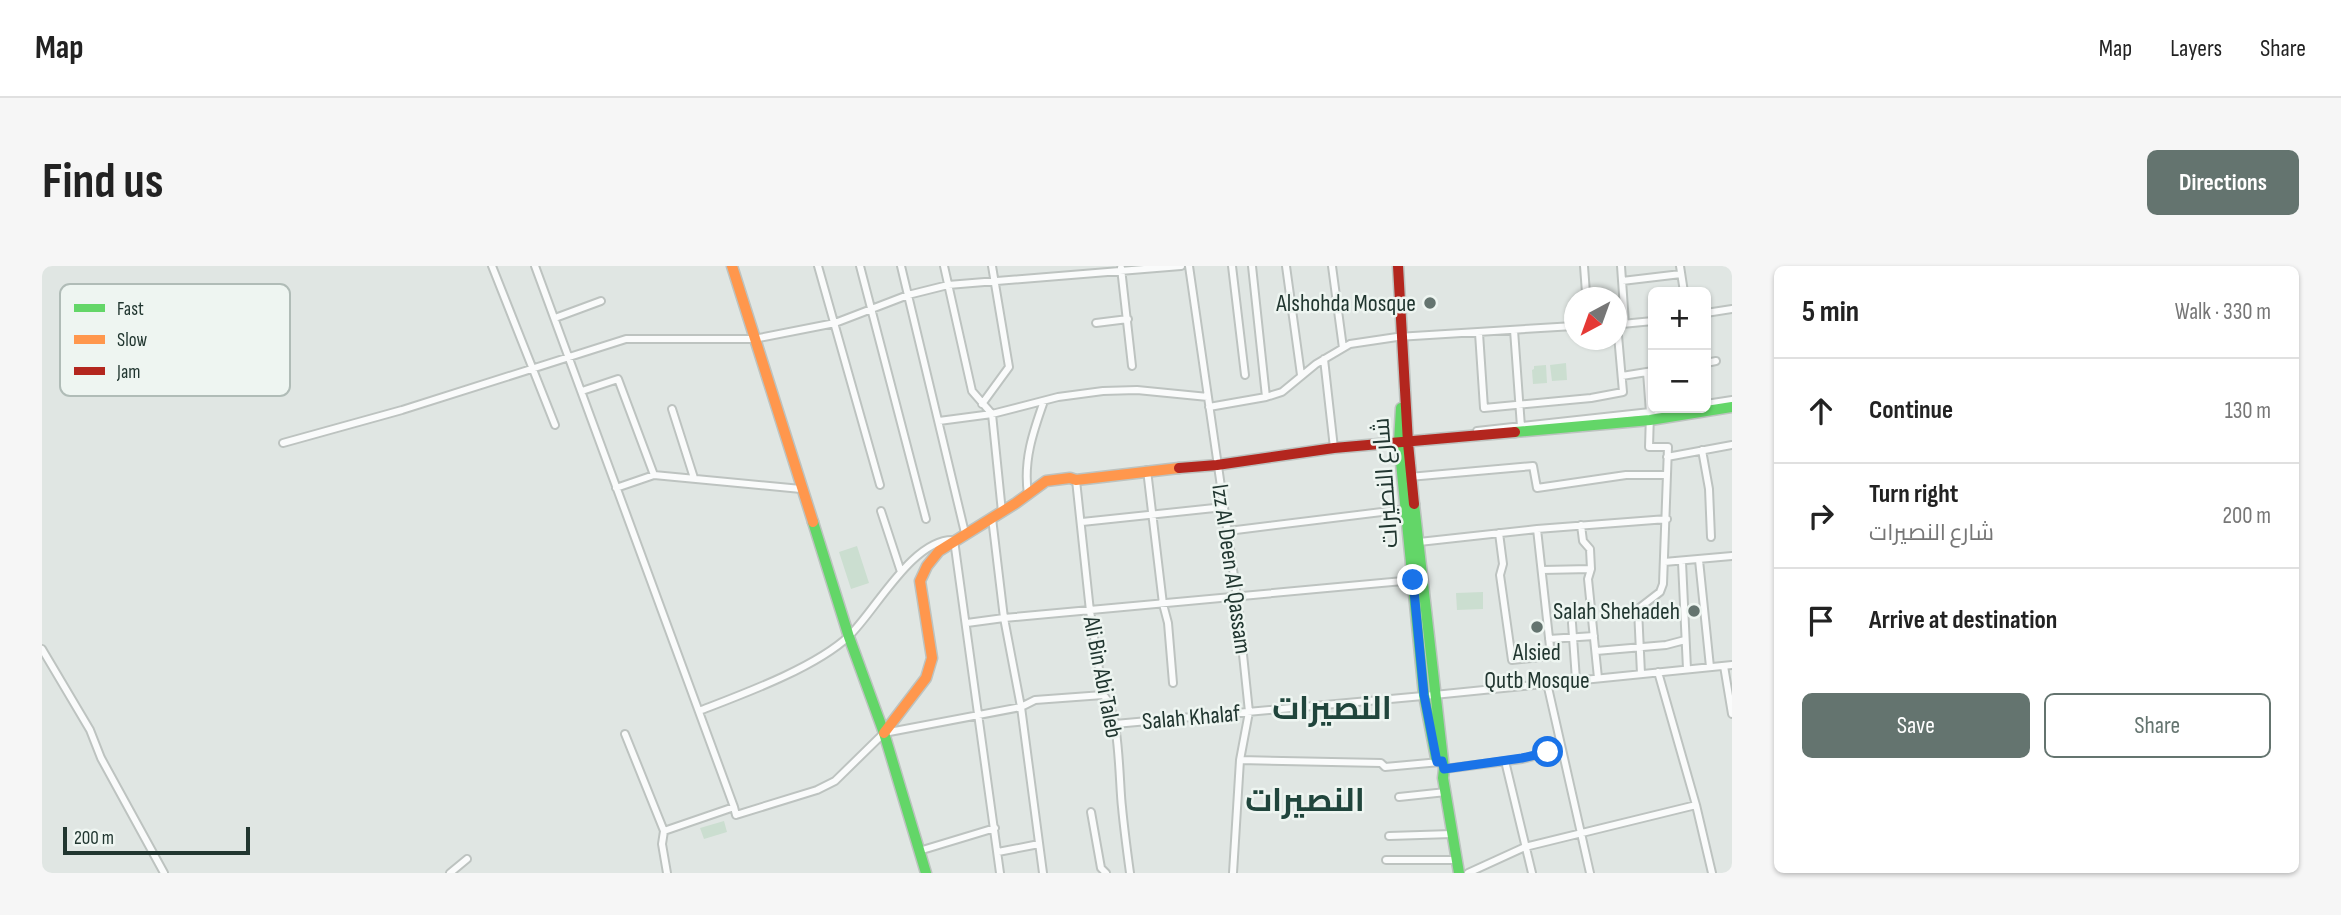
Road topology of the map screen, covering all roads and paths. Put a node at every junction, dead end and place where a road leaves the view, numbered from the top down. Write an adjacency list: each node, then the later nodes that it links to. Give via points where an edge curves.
1 (492, 266): 51 (street)
2 (535, 266): 33 (street)
3 (732, 266): 43 (street)
4 (818, 266): 36 (street)
5 (860, 266): 30 (street)
6 (901, 266): 28 (street)
7 (944, 266): 24 (street)
8 (992, 266): 23 (street)
9 (1181, 266): 20 (street)
10 (1189, 266): 57 (street, Izz Al Deen Al Qassam)
11 (1232, 266): 53 (street)
12 (1252, 266): 58 (street)
13 (1286, 266): 54 (street)
14 (1332, 266): 44 (street)
15 (1391, 266): 42 (street, شارع النصيرات)
16 (1398, 266): 42 (street, شارع النصيرات)
17 (1584, 266): 25 (street)
18 (1621, 266): 22 (street)
19 (1679, 266): 21 (street)
20 (1121, 268): 23 (street); 34 (street)
21 (1681, 274): 22 (street); 27 (street)
22 (1622, 281): 26 (street)
23 (995, 282): 24 (street); 62 (street, via 1009,367)
24 (948, 285): 28 (street); 62 (street, via 972,391)
25 (1586, 287)
26 (1622, 287)
27 (1683, 287)
28 (908, 295): 30 (street); 71 (street)
29 (601, 301): 33 (street)
30 (871, 308): 36 (street); 97 (street)
31 (1732, 309): 32 (street)
32 (1711, 312)
33 (555, 318): 46 (street)
34 (1128, 319): 37 (street); 50 (street)
35 (1648, 321): 38 (street)
36 (835, 323): 43 (street); 87 (street)
37 (1096, 323)
38 (1627, 323)
39 (1564, 327): 40 (street)
40 (1514, 330): 41 (street); 63 (street)
41 (1479, 332): 42 (street); 63 (street, via 1484,408)
42 (1400, 337): 44 (street); 74 (street, شارع النصيرات)
43 (754, 339): 46 (street, via 626,339); 89 (street)
44 (1343, 348): 47 (street)
45 (1620, 350): 55 (street)
46 (570, 358): 51 (street); 56 (street)
47 (1325, 359): 54 (street); 77 (street)
48 (1716, 361): 49 (street)
49 (1711, 362)
50 (1132, 366)
51 (533, 370): 72 (street); 75 (street)
52 (1648, 371): 55 (street)
53 (1245, 375)
54 (1301, 375): 58 (street, via 1282,392)
55 (1622, 376): 63 (street, via 1623,392 1611,396)
56 (582, 391): 82 (street, via 618,379); 88 (street)
57 (1208, 397): 60 (street, via 1137,390); 64 (street, Izz Al Deen Al Qassam)
58 (1266, 397): 64 (street)
59 (1732, 400): 61 (street)
60 (1044, 401): 69 (street); 90 (street, via 1027,462)
61 (1711, 403)
62 (982, 404): 69 (street)
63 (1520, 404): 73 (street)
64 (1209, 407): 80 (street, Izz Al Deen Al Qassam)
65 (1732, 407): 70 (street)
66 (672, 410): 85 (street)
67 (1650, 413): 70 (street)
68 (1666, 413): 70 (street)
69 (992, 414): 71 (street); 94 (street)
70 (1650, 417): 73 (street); 79 (street, via 1649,447 1668,447)
71 (939, 421): 103 (street)
72 (555, 425)
73 (1521, 429): 74 (street)
74 (1405, 441): 77 (street); 84 (street, شارع النصيرات)
75 (283, 443)
76 (1732, 445): 78 (street)
77 (1334, 448): 80 (street)
78 (1702, 450): 79 (street); 105 (street)
79 (1667, 457): 83 (street)
80 (1217, 465): 81 (street); 91 (street, Izz Al Deen Al Qassam)
81 (1147, 471): 86 (street); 95 (street)
82 (654, 475): 85 (street); 88 (street)
83 (1667, 475): 84 (street, via 1626,475 1537,488 1534,466); 98 (street)
84 (1408, 477): 92 (street, شارع النصيرات)
85 (694, 478): 89 (street)
86 (1076, 480): 90 (street, via 1046,481); 99 (street, Ali Bin Abi Taleb)
87 (880, 485)
88 (616, 488): 143 (street)
89 (801, 489): 123 (street)
90 (1028, 494): 94 (street)
91 (1224, 508): 95 (street); 102 (street, Izz Al Deen Al Qassam)
92 (1411, 508): 102 (street); 107 (street, شارع النصيرات); 115 (street, شارع النصيرات)
93 (881, 511): 114 (street)
94 (1002, 512): 96 (street)
95 (1153, 514): 99 (street); 117 (street)
96 (992, 518): 103 (street); 119 (street)
97 (926, 519)
98 (1667, 519): 100 (street); 110 (street)
99 (1082, 522): 118 (street, Ali Bin Abi Taleb)
100 (1581, 526): 101 (street); 112 (street, via 1583,541 1590,549)
101 (1537, 529): 104 (street); 113 (street)
102 (1228, 531): 116 (street, Izz Al Deen Al Qassam)
103 (965, 533): 106 (street)
104 (1499, 533): 107 (street); 125 (street, via 1512,660 1551,656)
105 (1711, 537)
106 (954, 540): 114 (street, via 929,547); 121 (street); 148 (street, via 939,551 920,580 932,658 926,678)
107 (1419, 542): 115 (street, شارع النصيرات)
108 (1732, 556): 109 (street)
109 (1699, 560): 111 (street); 132 (street)
110 (1664, 562): 111 (street); 127 (street, via 1660,592 1638,609)
111 (1682, 562): 126 (street)
112 (1591, 569): 113 (street); 122 (street)
113 (1542, 570): 125 (street)
114 (901, 572): 123 (street)
115 (1418, 580): 116 (street); 141 (street, شارع النصيرات)
116 (1237, 597): 117 (street); 144 (street, Izz Al Deen Al Qassam)
117 (1163, 604): 118 (street); 138 (street)
118 (1090, 611): 119 (street); 140 (street, Ali Bin Abi Taleb)
119 (1004, 618): 121 (street); 142 (street)
120 (1572, 622): 124 (street)
121 (967, 623): 146 (street)
122 (1594, 636): 124 (street); 129 (street)
123 (849, 637): 143 (street, via 757,689); 148 (street)
124 (1573, 637): 125 (street); 137 (street)
125 (1549, 639)
126 (1685, 640): 127 (street); 133 (street)
127 (1641, 648): 129 (street); 135 (street)
128 (42, 649): 171 (street)
129 (1596, 651): 136 (street)
130 (1732, 665): 131 (street, Salah Khalaf)
131 (1724, 666): 132 (street, Salah Khalaf); 145 (street)
132 (1710, 667): 133 (street, Salah Khalaf)
133 (1687, 669): 134 (street, Salah Khalaf)
134 (1658, 672): 135 (street, Salah Khalaf); 156 (street)
135 (1641, 674): 136 (street, Salah Khalaf)
136 (1598, 678): 137 (street, Salah Khalaf)
137 (1576, 680): 139 (street, Salah Khalaf)
138 (1173, 683)
139 (1547, 683): 141 (street, Salah Khalaf); 150 (street)
140 (1102, 695): 142 (street, via 1035,700); 147 (street, Ali Bin Abi Taleb)
141 (1429, 695): 144 (street, Salah Khalaf); 153 (street, شارع النصيرات)
142 (1021, 707): 146 (street); 164 (street)
143 (699, 711): 157 (street)
144 (1249, 712): 147 (street, Salah Khalaf); 151 (street, Izz Al Deen Al Qassam)
145 (1732, 714)
146 (979, 715): 148 (street); 159 (street)
147 (1115, 724): 178 (street, Ali Bin Abi Taleb)
148 (884, 733): 157 (street, via 835,781 817,790 736,815); 166 (street)
149 (625, 734): 160 (street)
150 (1562, 749): 152 (street); 161 (street)
151 (1240, 760): 153 (street); 179 (street, Izz Al Deen Al Qassam)
152 (1505, 761): 153 (street); 165 (street)
153 (1442, 767): 154 (street, شارع النصيرات)
154 (1446, 792): 155 (street); 162 (street, شارع النصيرات)
155 (1399, 797)
156 (1696, 805): 161 (street); 184 (street)
157 (734, 807): 160 (street)
158 (1091, 812): 177 (street, via 1101,868)
159 (995, 828): 166 (street); 167 (street)
160 (664, 831): 173 (street)
161 (1580, 833): 165 (street); 183 (street)
162 (1452, 834): 163 (street); 170 (street, شارع النصيرات)
163 (1388, 836)
164 (1039, 844): 167 (street); 176 (street)
165 (1525, 847): 181 (street); 182 (street)
166 (919, 851): 174 (street)
167 (998, 852): 175 (street)
168 (467, 859): 172 (street)
169 (1386, 860): 170 (street)
170 (1457, 860): 180 (street, شارع النصيرات)
171 (164, 873)
172 (450, 873)
173 (667, 873)
174 (926, 873)
175 (1000, 873)
176 (1043, 873)
177 (1106, 873)
178 (1130, 873)
179 (1233, 873)
180 (1459, 873)
181 (1468, 873)
182 (1532, 873)
183 (1590, 873)
184 (1712, 873)

